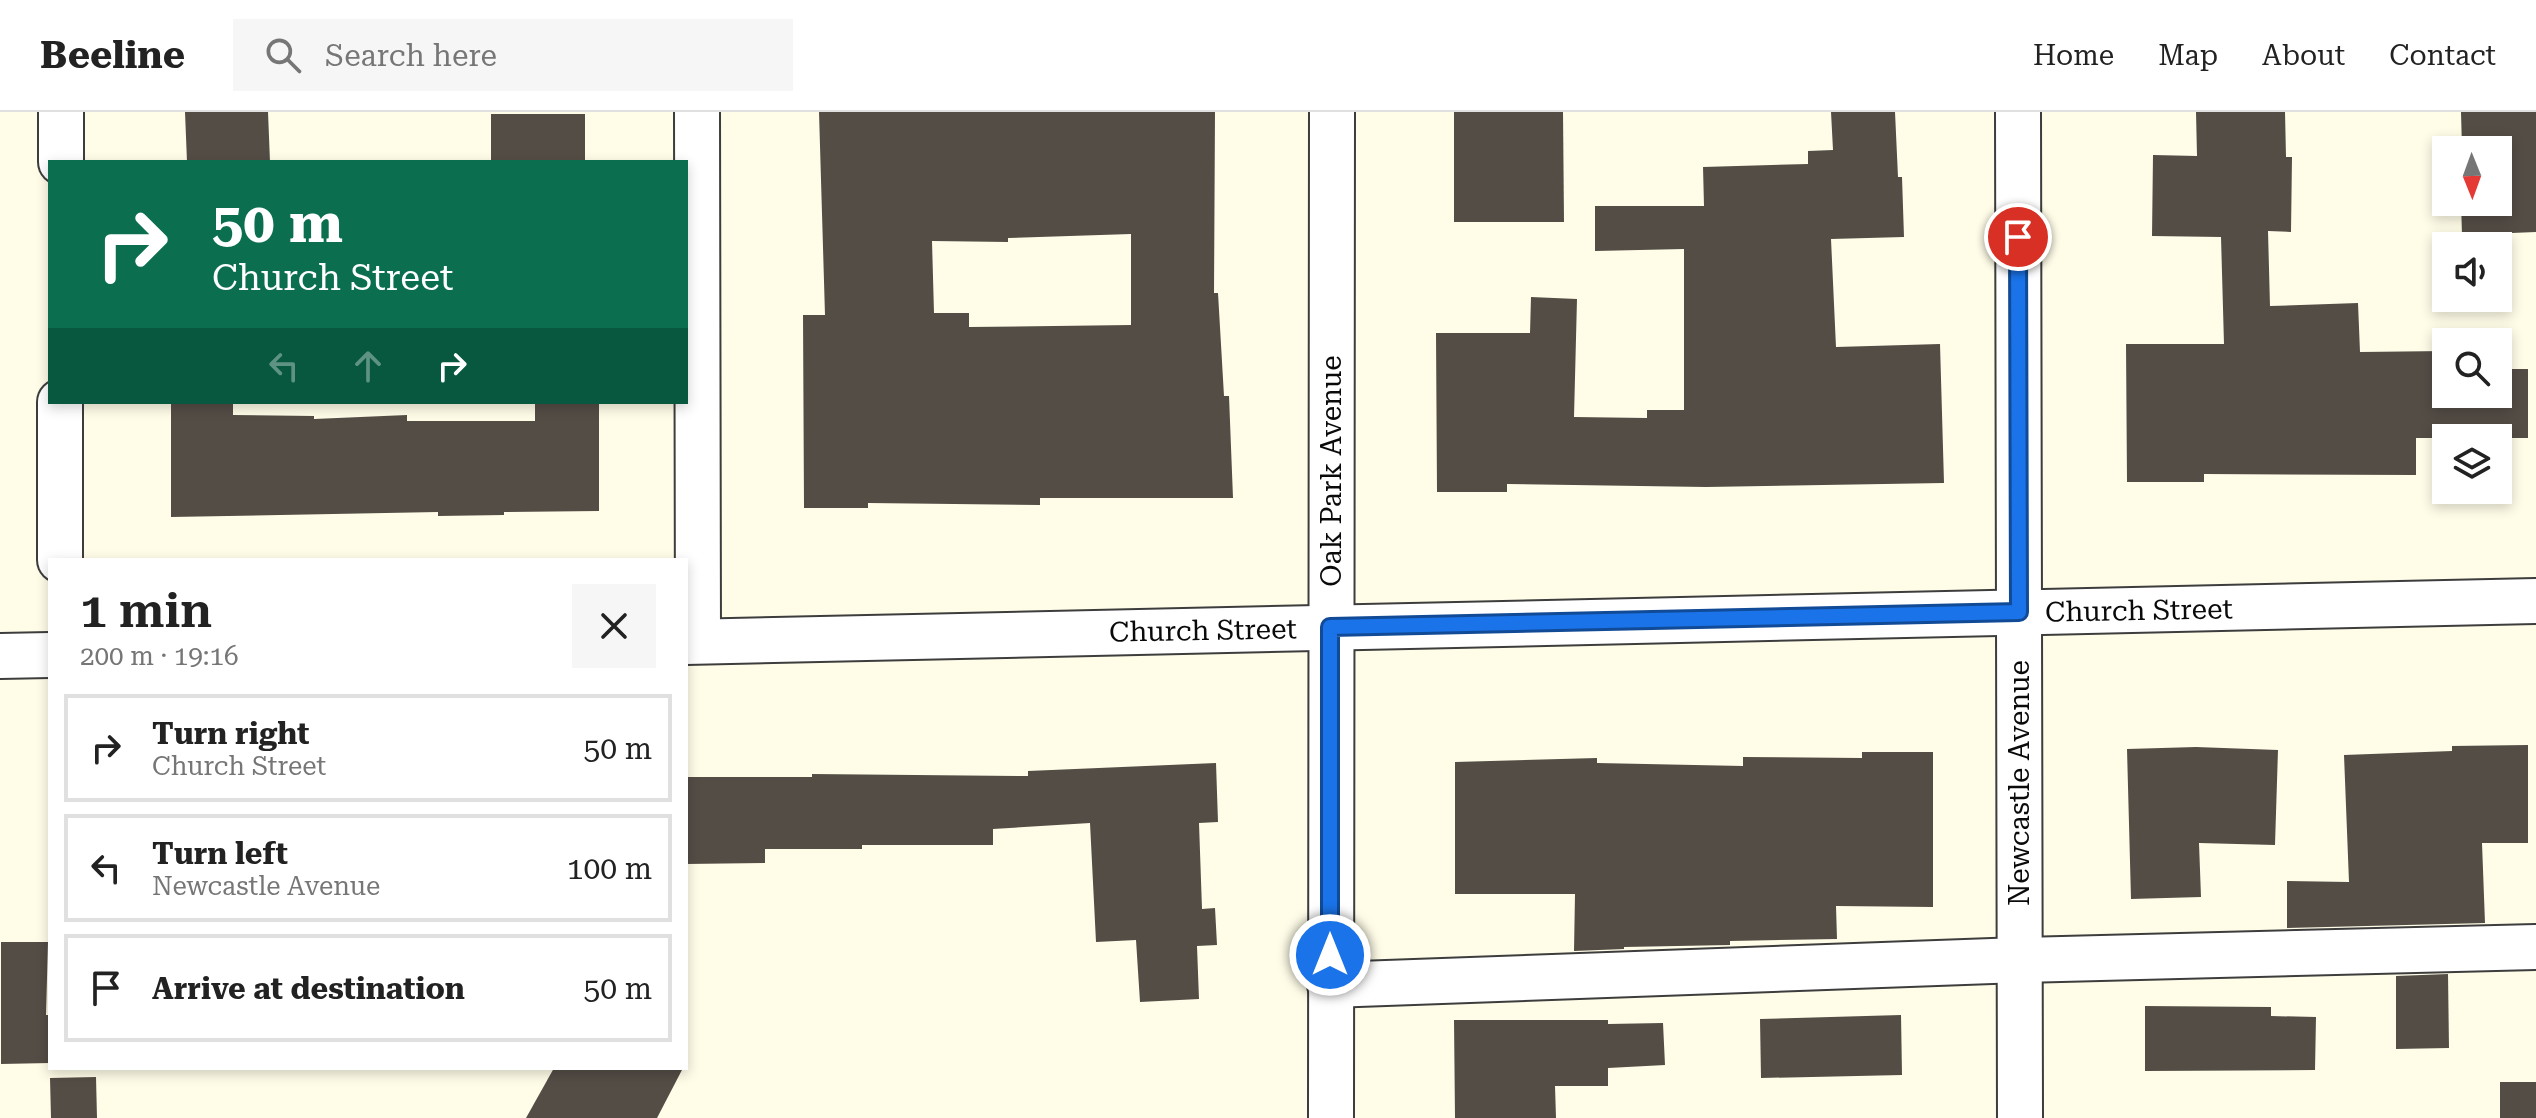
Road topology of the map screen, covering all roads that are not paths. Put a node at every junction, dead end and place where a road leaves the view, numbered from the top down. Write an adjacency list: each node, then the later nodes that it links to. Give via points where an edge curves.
1 (61, 112): 5 (street)
2 (697, 112): 11 (street)
3 (1332, 112): 10 (street, Oak Park Avenue)
4 (2018, 112): 9 (street, Newcastle Avenue)
5 (61, 160)
6 (60, 404): 7 (street)
7 (60, 558)
8 (2536, 601): 9 (street, Church Street)
9 (2019, 612): 10 (street, Church Street); 15 (street, Newcastle Avenue)
10 (1330, 627): 11 (street, Church Street); 16 (street, Oak Park Avenue)
11 (692, 642)
12 (48, 655): 13 (street)
13 (0, 656)
14 (2536, 947): 15 (street)
15 (2020, 960): 16 (street); 18 (street, Newcastle Avenue)
16 (1330, 985): 17 (street, Oak Park Avenue)
17 (1331, 1118)
18 (2020, 1118)

